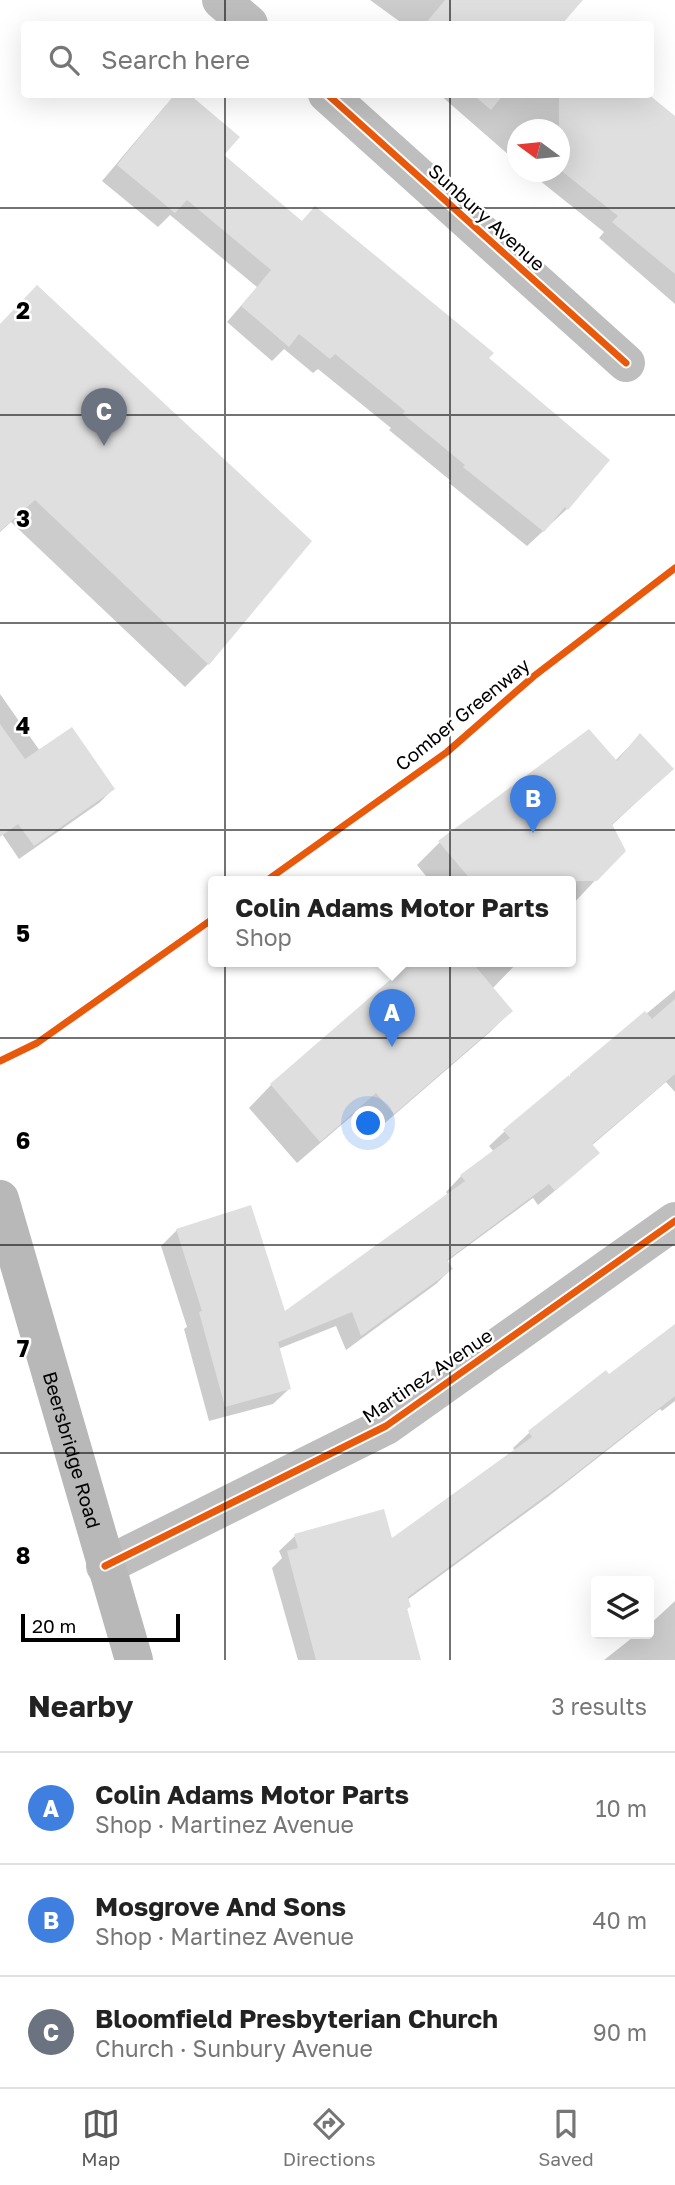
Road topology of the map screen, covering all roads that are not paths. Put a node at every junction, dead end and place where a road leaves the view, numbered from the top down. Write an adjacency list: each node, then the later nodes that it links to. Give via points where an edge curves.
1 (221, 0): 2 (street)
2 (246, 21)
3 (331, 98): 4 (street, Sunbury Avenue)
4 (626, 363)
5 (0, 1199): 7 (main road, Beersbridge Road)
6 (675, 1221): 7 (street, Martinez Avenue, via 386,1426)
7 (105, 1566): 8 (main road, Beersbridge Road)
8 (134, 1660)

